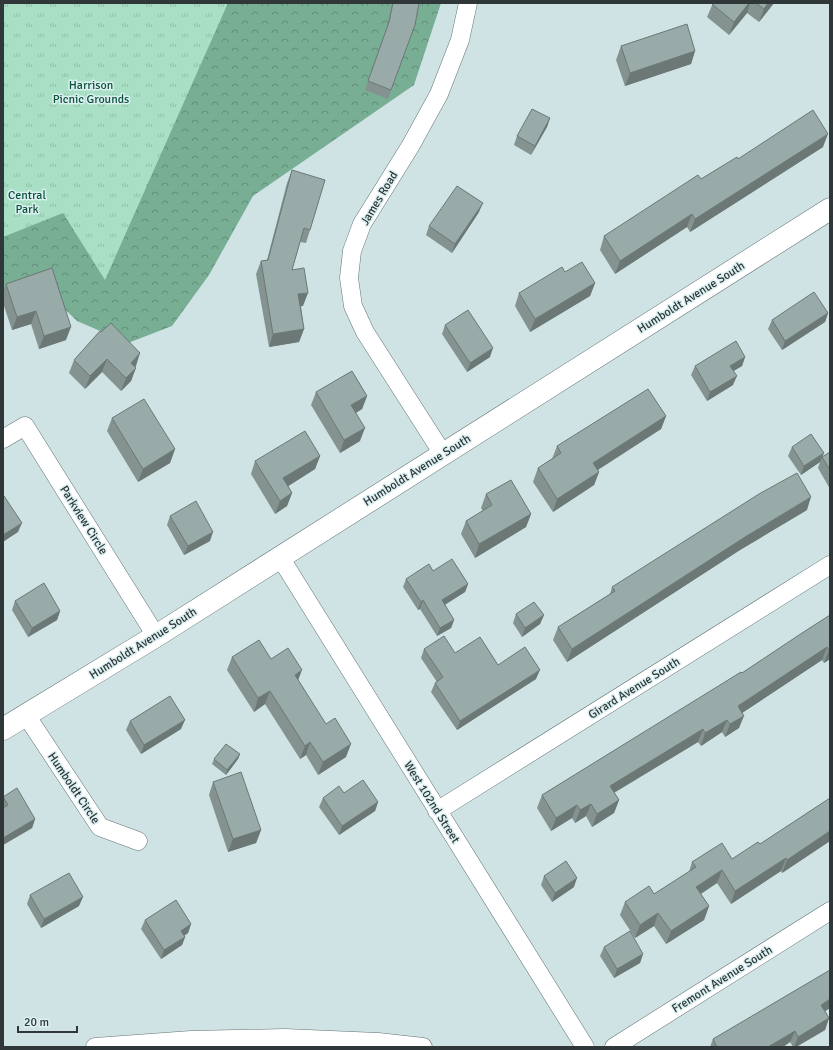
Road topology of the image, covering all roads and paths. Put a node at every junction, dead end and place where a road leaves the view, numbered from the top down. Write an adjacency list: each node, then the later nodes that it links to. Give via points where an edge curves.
1 (468, 3): 4 (street, James Road, via 460,40 439,94 362,224 352,251 349,278 353,306 365,332)
2 (830, 209): 4 (street, Humboldt Avenue South)
3 (3, 439): 7 (street, Parkview Circle, via 25,426)
4 (443, 454): 5 (street, Humboldt Avenue South)
5 (280, 557): 7 (street, Humboldt Avenue South); 10 (street, West 102nd Street)
6 (830, 565): 10 (street, Girard Avenue South)
7 (156, 636): 8 (street, Humboldt Avenue South)
8 (26, 716): 9 (street, Humboldt Avenue South); 11 (street, Humboldt Circle, via 100,827)
9 (3, 730)
10 (437, 811): 15 (street, West 102nd Street)
11 (138, 841)
12 (830, 911): 16 (street, Fremont Avenue South)
13 (95, 1047): 14 (street, via 191,1040 285,1038 378,1042)
14 (423, 1047)
15 (585, 1047)
16 (614, 1047)

